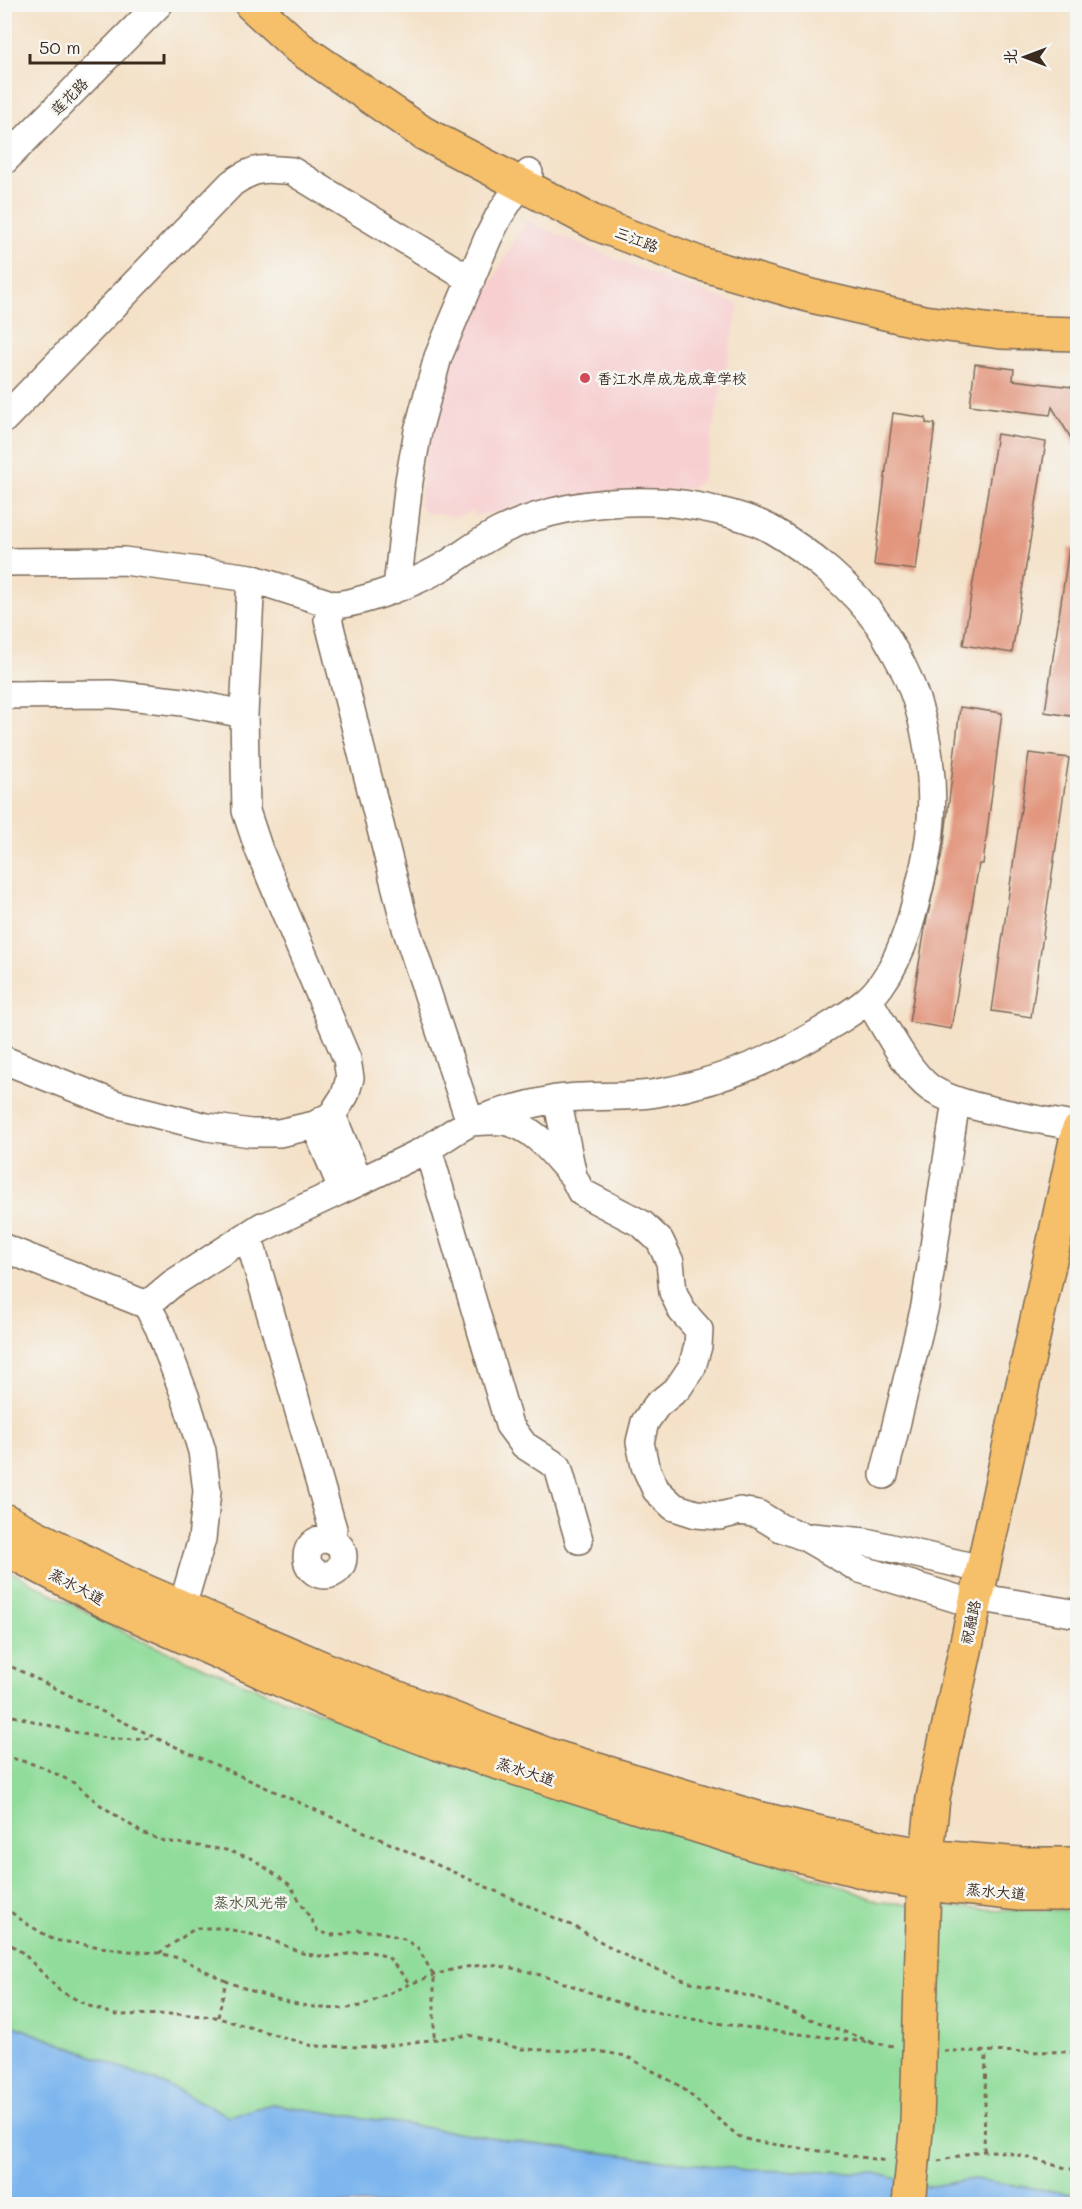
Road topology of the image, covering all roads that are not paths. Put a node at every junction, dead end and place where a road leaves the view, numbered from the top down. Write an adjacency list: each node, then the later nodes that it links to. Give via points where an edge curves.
1 (140, 4): 5 (street, 莲花路)
2 (159, 4): 6 (street, 莲花路)
3 (251, 4): 7 (main road, 三江路, via 299,48 423,133)
4 (279, 4): 7 (main road, 三江路, via 314,37)
5 (4, 143)
6 (4, 161)
7 (526, 182): 8 (street, via 499,216); 9 (main road, 三江路, via 703,251 814,284 929,308); 10 (main road, 三江路, via 597,224 675,254 811,296 924,322 1001,332)
8 (471, 280): 11 (street, via 292,171 248,172 232,183); 14 (street, via 438,357 418,431)
9 (1077, 320)
10 (1077, 334)
11 (4, 419)
12 (4, 562): 13 (street, via 124,561)
13 (251, 578): 15 (street); 17 (street)
14 (397, 588): 15 (street); 18 (street, via 529,519 566,508 659,502 709,508 768,528 844,585 878,623 901,664 920,713 930,763 928,851 917,897 900,950)
15 (334, 605): 25 (street, via 328,619 406,928)
16 (4, 695): 17 (street, via 111,694)
17 (244, 714): 24 (street, via 246,810 347,1059 351,1078 345,1095)
18 (869, 1001): 20 (street, via 805,1042 740,1072); 22 (street, via 912,1070 930,1088)
19 (4, 1060): 24 (street, via 115,1104 207,1127 279,1133)
20 (628, 1096): 21 (street); 28 (street, via 596,1107 583,1118)
21 (557, 1099): 23 (street); 28 (street)
22 (956, 1101): 26 (street); 34 (street, via 925,1306)
23 (516, 1109): 25 (street); 28 (street, via 553,1137)
24 (323, 1120): 29 (street)
25 (470, 1122): 27 (street); 28 (street, via 514,1124 531,1132)
26 (1077, 1129): 40 (main road, 祝融路)
27 (428, 1149): 29 (street); 38 (street, via 509,1425 524,1445 558,1467)
28 (571, 1166): 36 (street, via 581,1192 642,1224 660,1241 670,1262 673,1292 682,1311 699,1330 692,1367 645,1422 640,1442 656,1490 674,1506 696,1515 720,1516 740,1511)
29 (349, 1180): 31 (street, via 297,1203)
30 (1077, 1224): 41 (main road, 祝融路)
31 (248, 1235): 33 (street, via 172,1284); 37 (street, via 333,1529)
32 (4, 1248): 33 (street)
33 (147, 1305): 42 (street, via 174,1367 202,1451 207,1491 202,1539)
34 (884, 1475)
35 (4, 1520): 42 (main road, 蒸水大道, via 126,1583)
36 (805, 1537): 40 (street, via 866,1542); 41 (street, via 860,1569)
37 (332, 1540)
38 (579, 1540)
39 (4, 1548): 45 (main road, 蒸水大道, via 109,1603 330,1702 436,1743 758,1845 886,1877)
40 (981, 1569): 41 (main road, 祝融路)
41 (984, 1602): 43 (street); 45 (main road, 祝融路, via 933,1798)
42 (182, 1606): 45 (main road, 蒸水大道, via 343,1677 548,1755 754,1817 889,1849)
43 (1077, 1614)
44 (1077, 1864): 45 (main road, 蒸水大道)
45 (932, 1870): 46 (main road, 蒸水大道, via 1020,1894); 47 (main road, 祝融路)
46 (1077, 1894)
47 (921, 2122): 48 (main road, bridge); 49 (main road)
48 (909, 2205)
49 (918, 2205)

